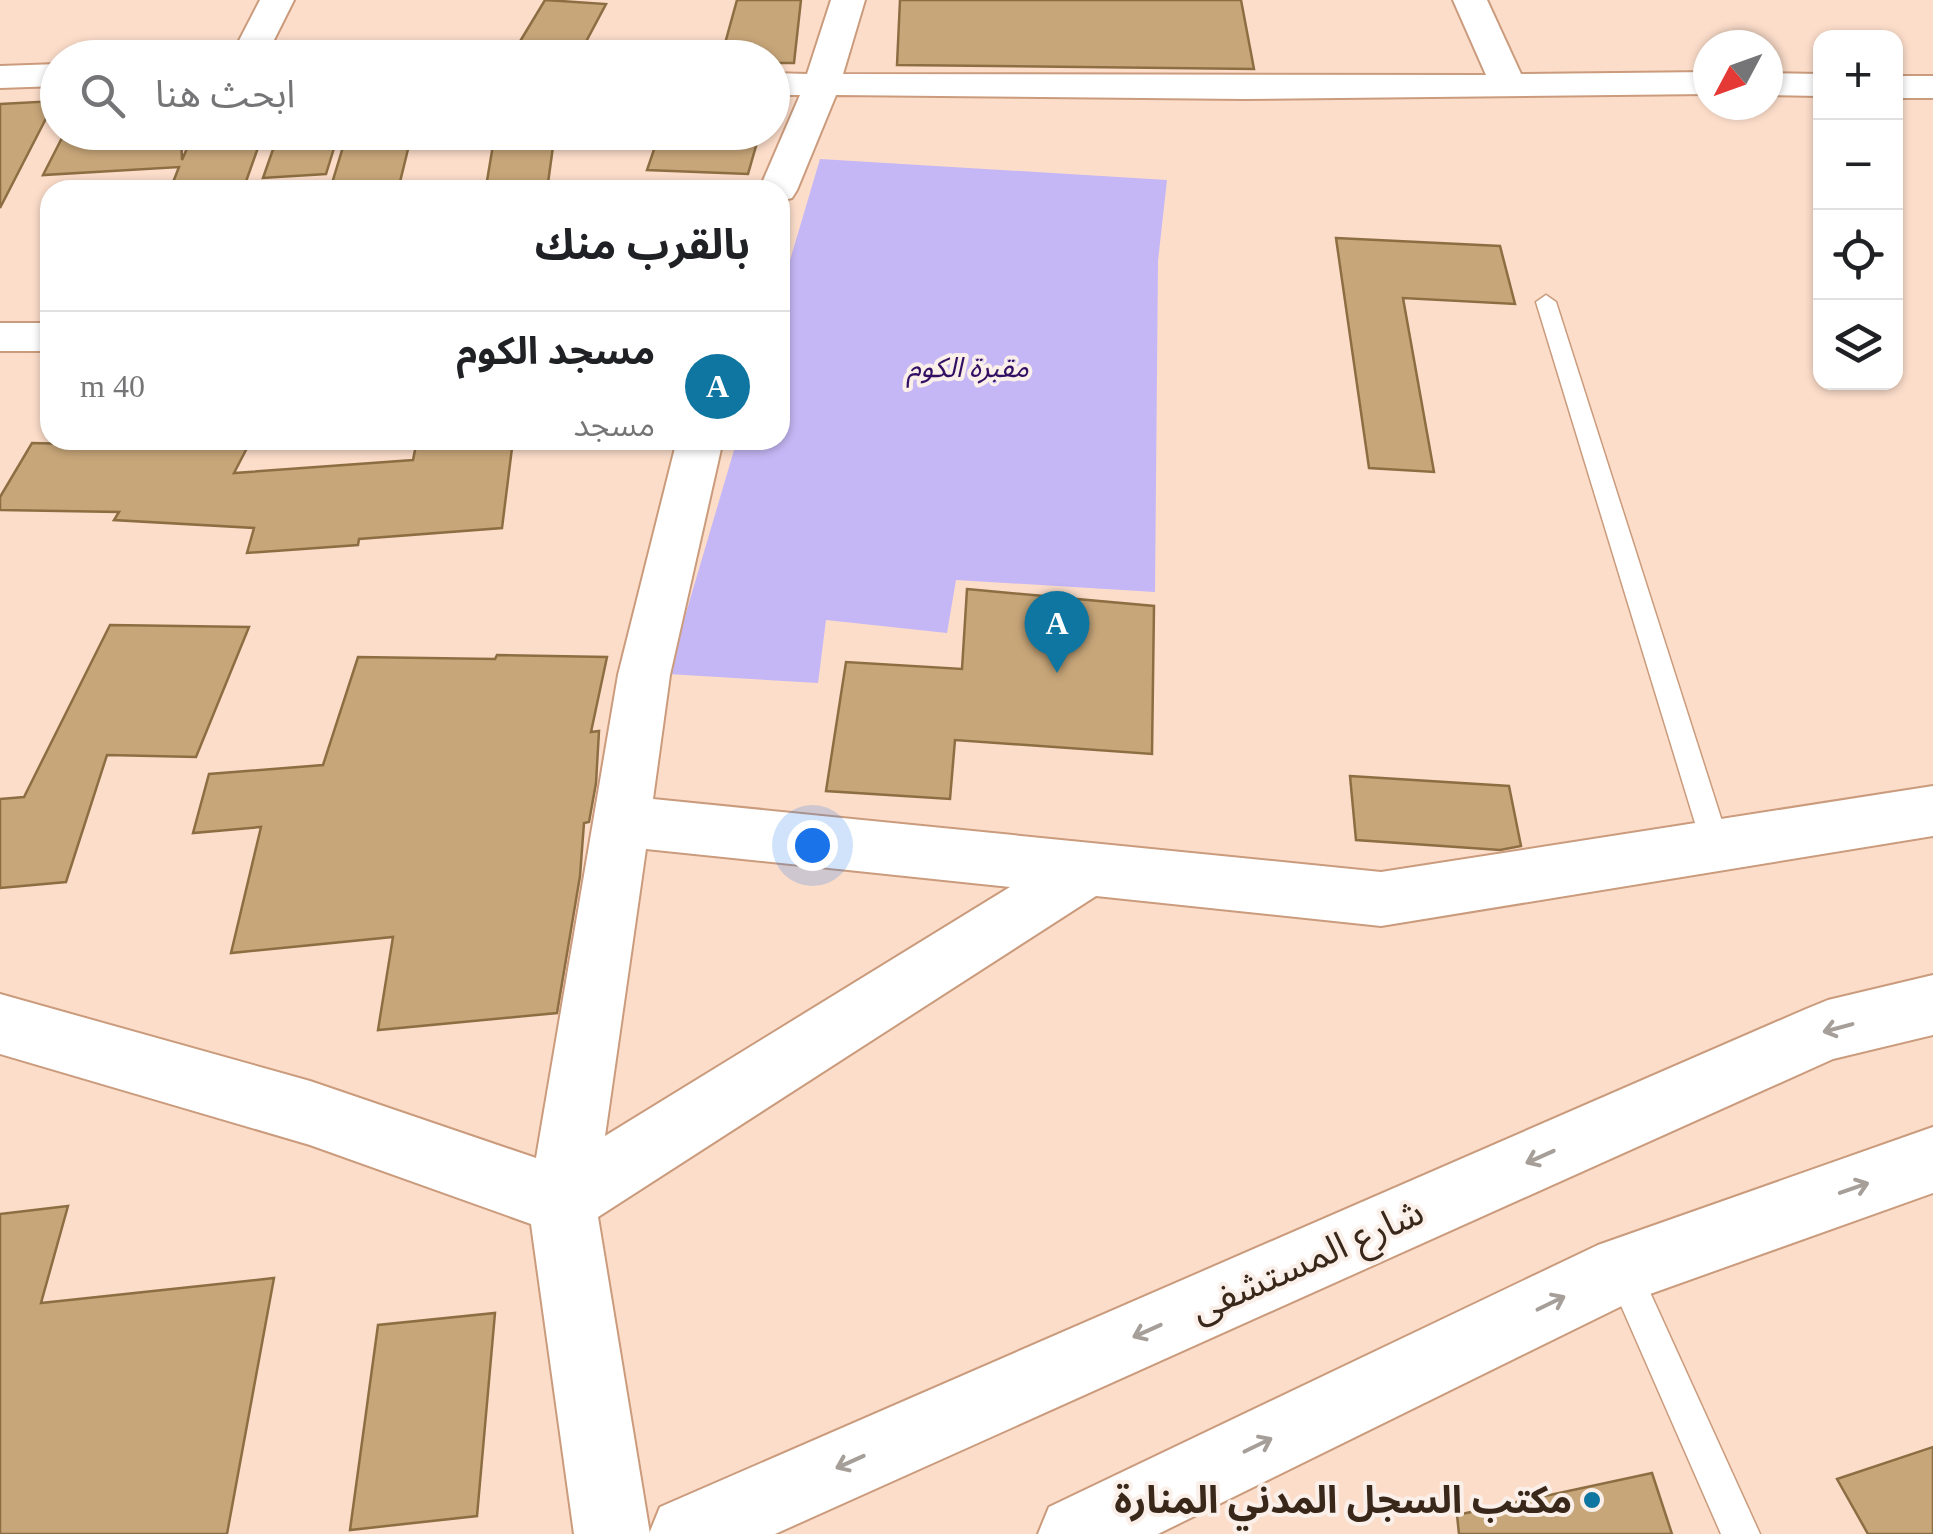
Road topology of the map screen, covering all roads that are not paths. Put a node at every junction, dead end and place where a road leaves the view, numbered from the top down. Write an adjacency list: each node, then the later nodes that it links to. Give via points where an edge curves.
1 (277, 0): 4 (street)
2 (848, 0): 13 (street)
3 (1470, 0): 7 (street)
4 (256, 40)
5 (40, 76): 6 (street)
6 (0, 77)
7 (1508, 84): 8 (street); 13 (street)
8 (1693, 84)
9 (1783, 84): 11 (street)
10 (790, 85): 13 (street)
11 (1813, 85)
12 (1903, 86): 14 (street)
13 (821, 87): 15 (street)
14 (1933, 87)
15 (782, 180)
16 (1546, 302): 22 (lane)
17 (40, 336): 18 (street)
18 (0, 337)
19 (698, 450): 21 (street, via 644,675)
20 (1933, 811): 22 (street)
21 (619, 820): 23 (street); 27 (street)
22 (1716, 846): 23 (street, via 1381,899)
23 (1089, 869): 27 (street)
24 (1933, 1005): 30 (street, شارع المستشفى, one-way to 30, via 1828,1030)
25 (0, 1024): 27 (street, via 310,1113)
26 (1933, 1160): 28 (street, one-way to 26)
27 (562, 1201): 29 (street)
28 (1622, 1269): 31 (street, one-way to 28); 32 (lane)
29 (612, 1534)
30 (687, 1534)
31 (1076, 1534)
32 (1741, 1534)

